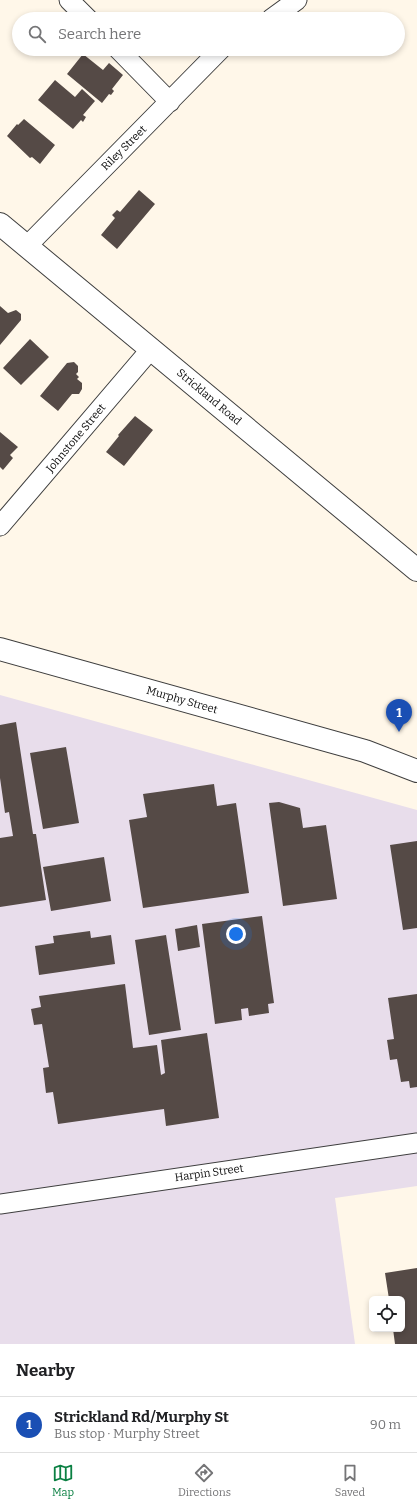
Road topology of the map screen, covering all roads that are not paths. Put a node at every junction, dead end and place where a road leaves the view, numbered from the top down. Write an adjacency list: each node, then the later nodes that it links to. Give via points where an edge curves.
1 (69, 0): 3 (street)
2 (297, 0): 4 (street)
3 (81, 12)
4 (281, 12)
5 (125, 56): 7 (street)
6 (214, 56): 7 (street, Riley Street)
7 (170, 102): 9 (street, Riley Street)
8 (0, 224): 9 (street, Strickland Road)
9 (27, 246): 10 (street, Strickland Road)
10 (151, 349): 11 (street, Johnstone Street); 12 (street, Strickland Road)
11 (0, 526)
12 (417, 570)
13 (0, 649): 14 (street, Murphy Street)
14 (365, 751): 15 (street, Murphy Street); 16 (street, Murphy Street)
15 (417, 756)
16 (417, 771)
17 (417, 1142): 18 (street, Harpin Street)
18 (0, 1204)

